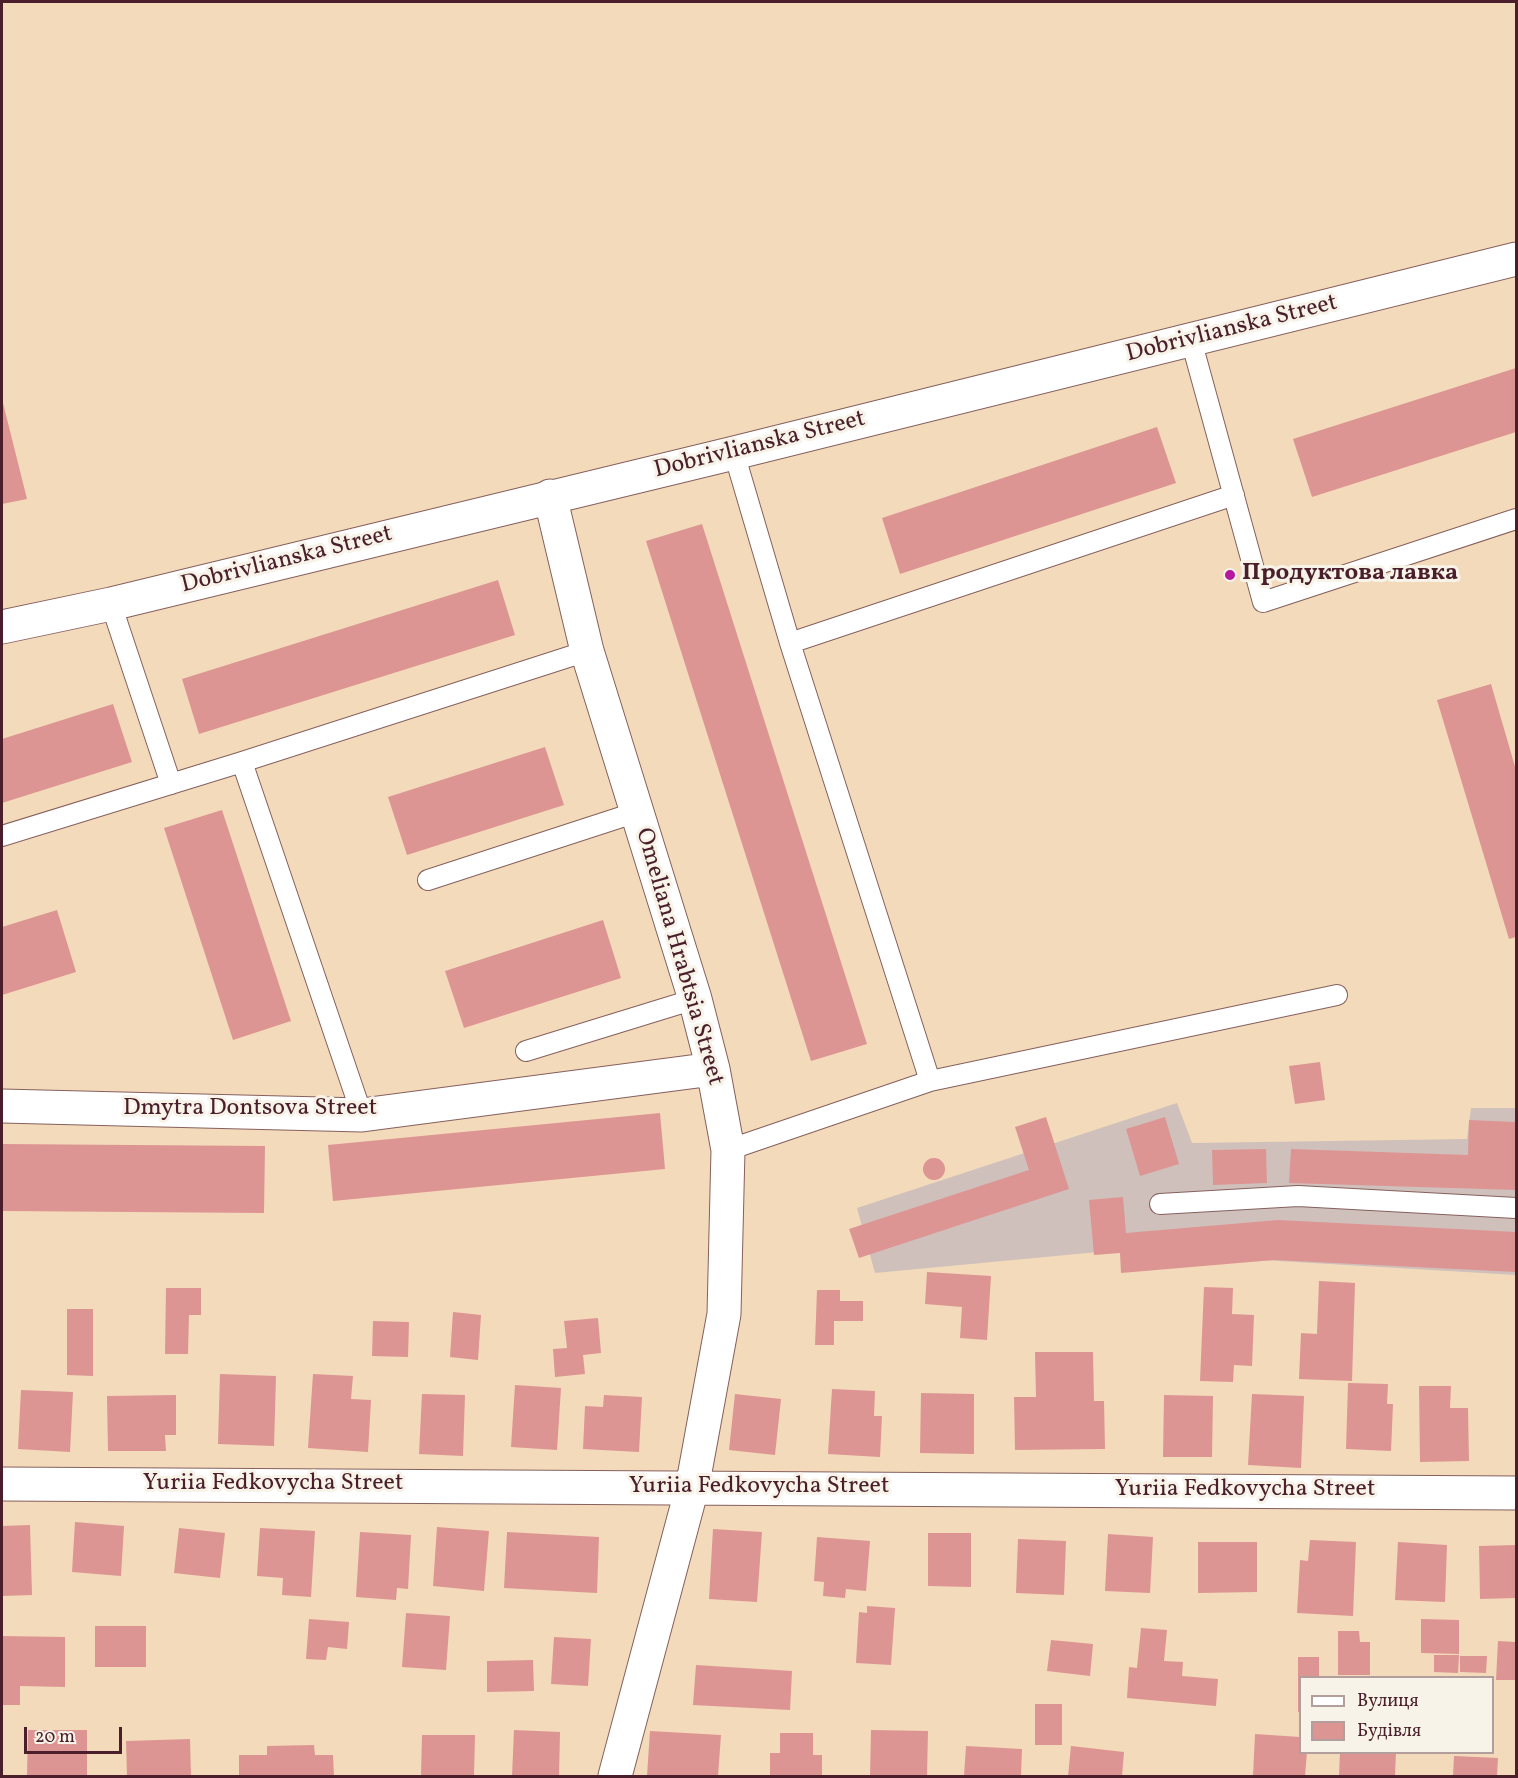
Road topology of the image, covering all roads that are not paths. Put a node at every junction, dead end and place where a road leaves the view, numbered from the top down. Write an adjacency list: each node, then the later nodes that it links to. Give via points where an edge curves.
1 (1516, 259): 2 (street, Dobrivlianska Street)
2 (1191, 340): 3 (street, Dobrivlianska Street); 4 (lane)
3 (734, 453): 5 (street, Dobrivlianska Street); 9 (lane)
4 (1234, 495): 6 (lane, via 1263,602); 9 (lane)
5 (550, 496): 7 (street, Dobrivlianska Street); 10 (street, Omeliana Hrabtsia Street)
6 (1516, 519)
7 (111, 604): 8 (street, Dobrivlianska Street); 12 (lane)
8 (2, 627)
9 (790, 643): 20 (lane)
10 (587, 651): 11 (lane); 13 (street, Omeliana Hrabtsia Street)
11 (242, 762): 12 (lane); 22 (lane)
12 (171, 783): 14 (lane)
13 (637, 812): 15 (lane); 17 (street, Omeliana Hrabtsia Street)
14 (2, 836)
15 (428, 880)
16 (1338, 995): 20 (lane)
17 (695, 999): 18 (lane); 19 (street, Omeliana Hrabtsia Street)
18 (526, 1051)
19 (713, 1069): 22 (street, Dmytra Dontsova Street); 23 (street, Omeliana Hrabtsia Street)
20 (930, 1081): 23 (lane)
21 (2, 1106): 22 (street, Dmytra Dontsova Street)
22 (362, 1115)
23 (728, 1150): 27 (street, Omeliana Hrabtsia Street, via 724,1314)
24 (1160, 1204): 25 (lane, via 1298,1196)
25 (1516, 1208)
26 (2, 1484): 27 (street, Yuriia Fedkovycha Street)
27 (692, 1488): 28 (street, Yuriia Fedkovycha Street); 29 (street, Omeliana Hrabtsia Street)
28 (1516, 1492)
29 (615, 1776)

